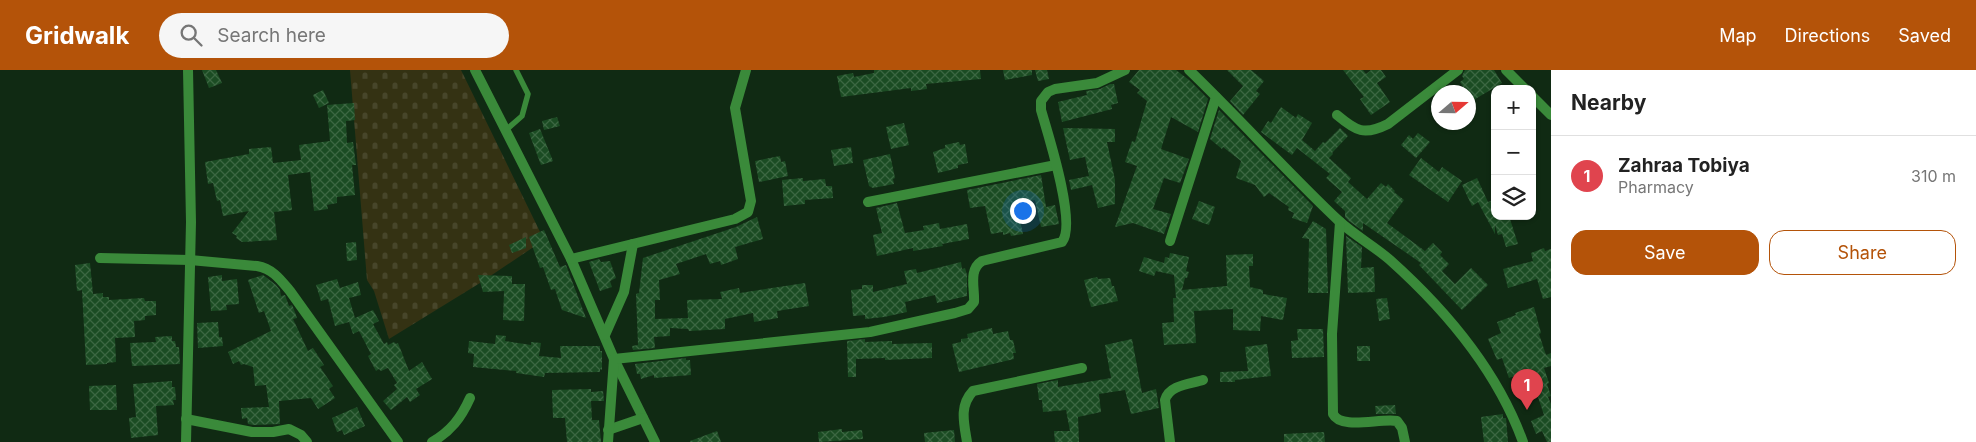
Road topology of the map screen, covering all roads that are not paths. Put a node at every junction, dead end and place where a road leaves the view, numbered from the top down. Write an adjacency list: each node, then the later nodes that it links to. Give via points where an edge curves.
1 (188, 70): 22 (street)
2 (475, 70): 14 (street)
3 (516, 70): 14 (lane, via 528,94 522,116)
4 (746, 70): 19 (street, via 735,108 751,201 748,212 735,219)
5 (1125, 70): 15 (street, via 1097,83 1055,89 1044,96 1041,110)
6 (1190, 70): 10 (street)
7 (1458, 70): 12 (street, via 1379,128 1361,131)
8 (1506, 70): 9 (street)
9 (1521, 85)
10 (1216, 98): 17 (street); 18 (street)
11 (1536, 100): 13 (street)
12 (1337, 115)
13 (1551, 115)
14 (506, 130): 21 (street)
15 (1056, 164): 16 (street); 24 (street, via 1066,216 1064,240 1044,248 1000,255 977,264 973,271 974,302 962,312 870,332)
16 (868, 202)
17 (1340, 222): 39 (street, via 1332,334 1332,414 1344,422 1397,421); 40 (street, via 1390,260 1452,323 1493,376)
18 (1170, 241)
19 (633, 244): 21 (street); 23 (street, via 624,292)
20 (100, 258): 22 (street)
21 (570, 259): 23 (street)
22 (190, 260): 29 (street); 33 (street, via 256,266 274,273)
23 (605, 335): 24 (street)
24 (614, 358): 28 (street); 30 (street)
25 (1082, 368): 37 (street, via 973,391 964,405)
26 (1203, 380): 38 (street, via 1167,394)
27 (470, 398): 34 (street, via 455,425)
28 (644, 418): 30 (street); 36 (street)
29 (186, 419): 31 (street); 32 (street, via 252,432 289,429)
30 (608, 430): 35 (street)
31 (186, 442)
32 (307, 442)
33 (398, 442)
34 (432, 442)
35 (608, 442)
36 (655, 442)
37 (967, 442)
38 (1170, 442)
39 (1405, 442)
40 (1523, 442)

